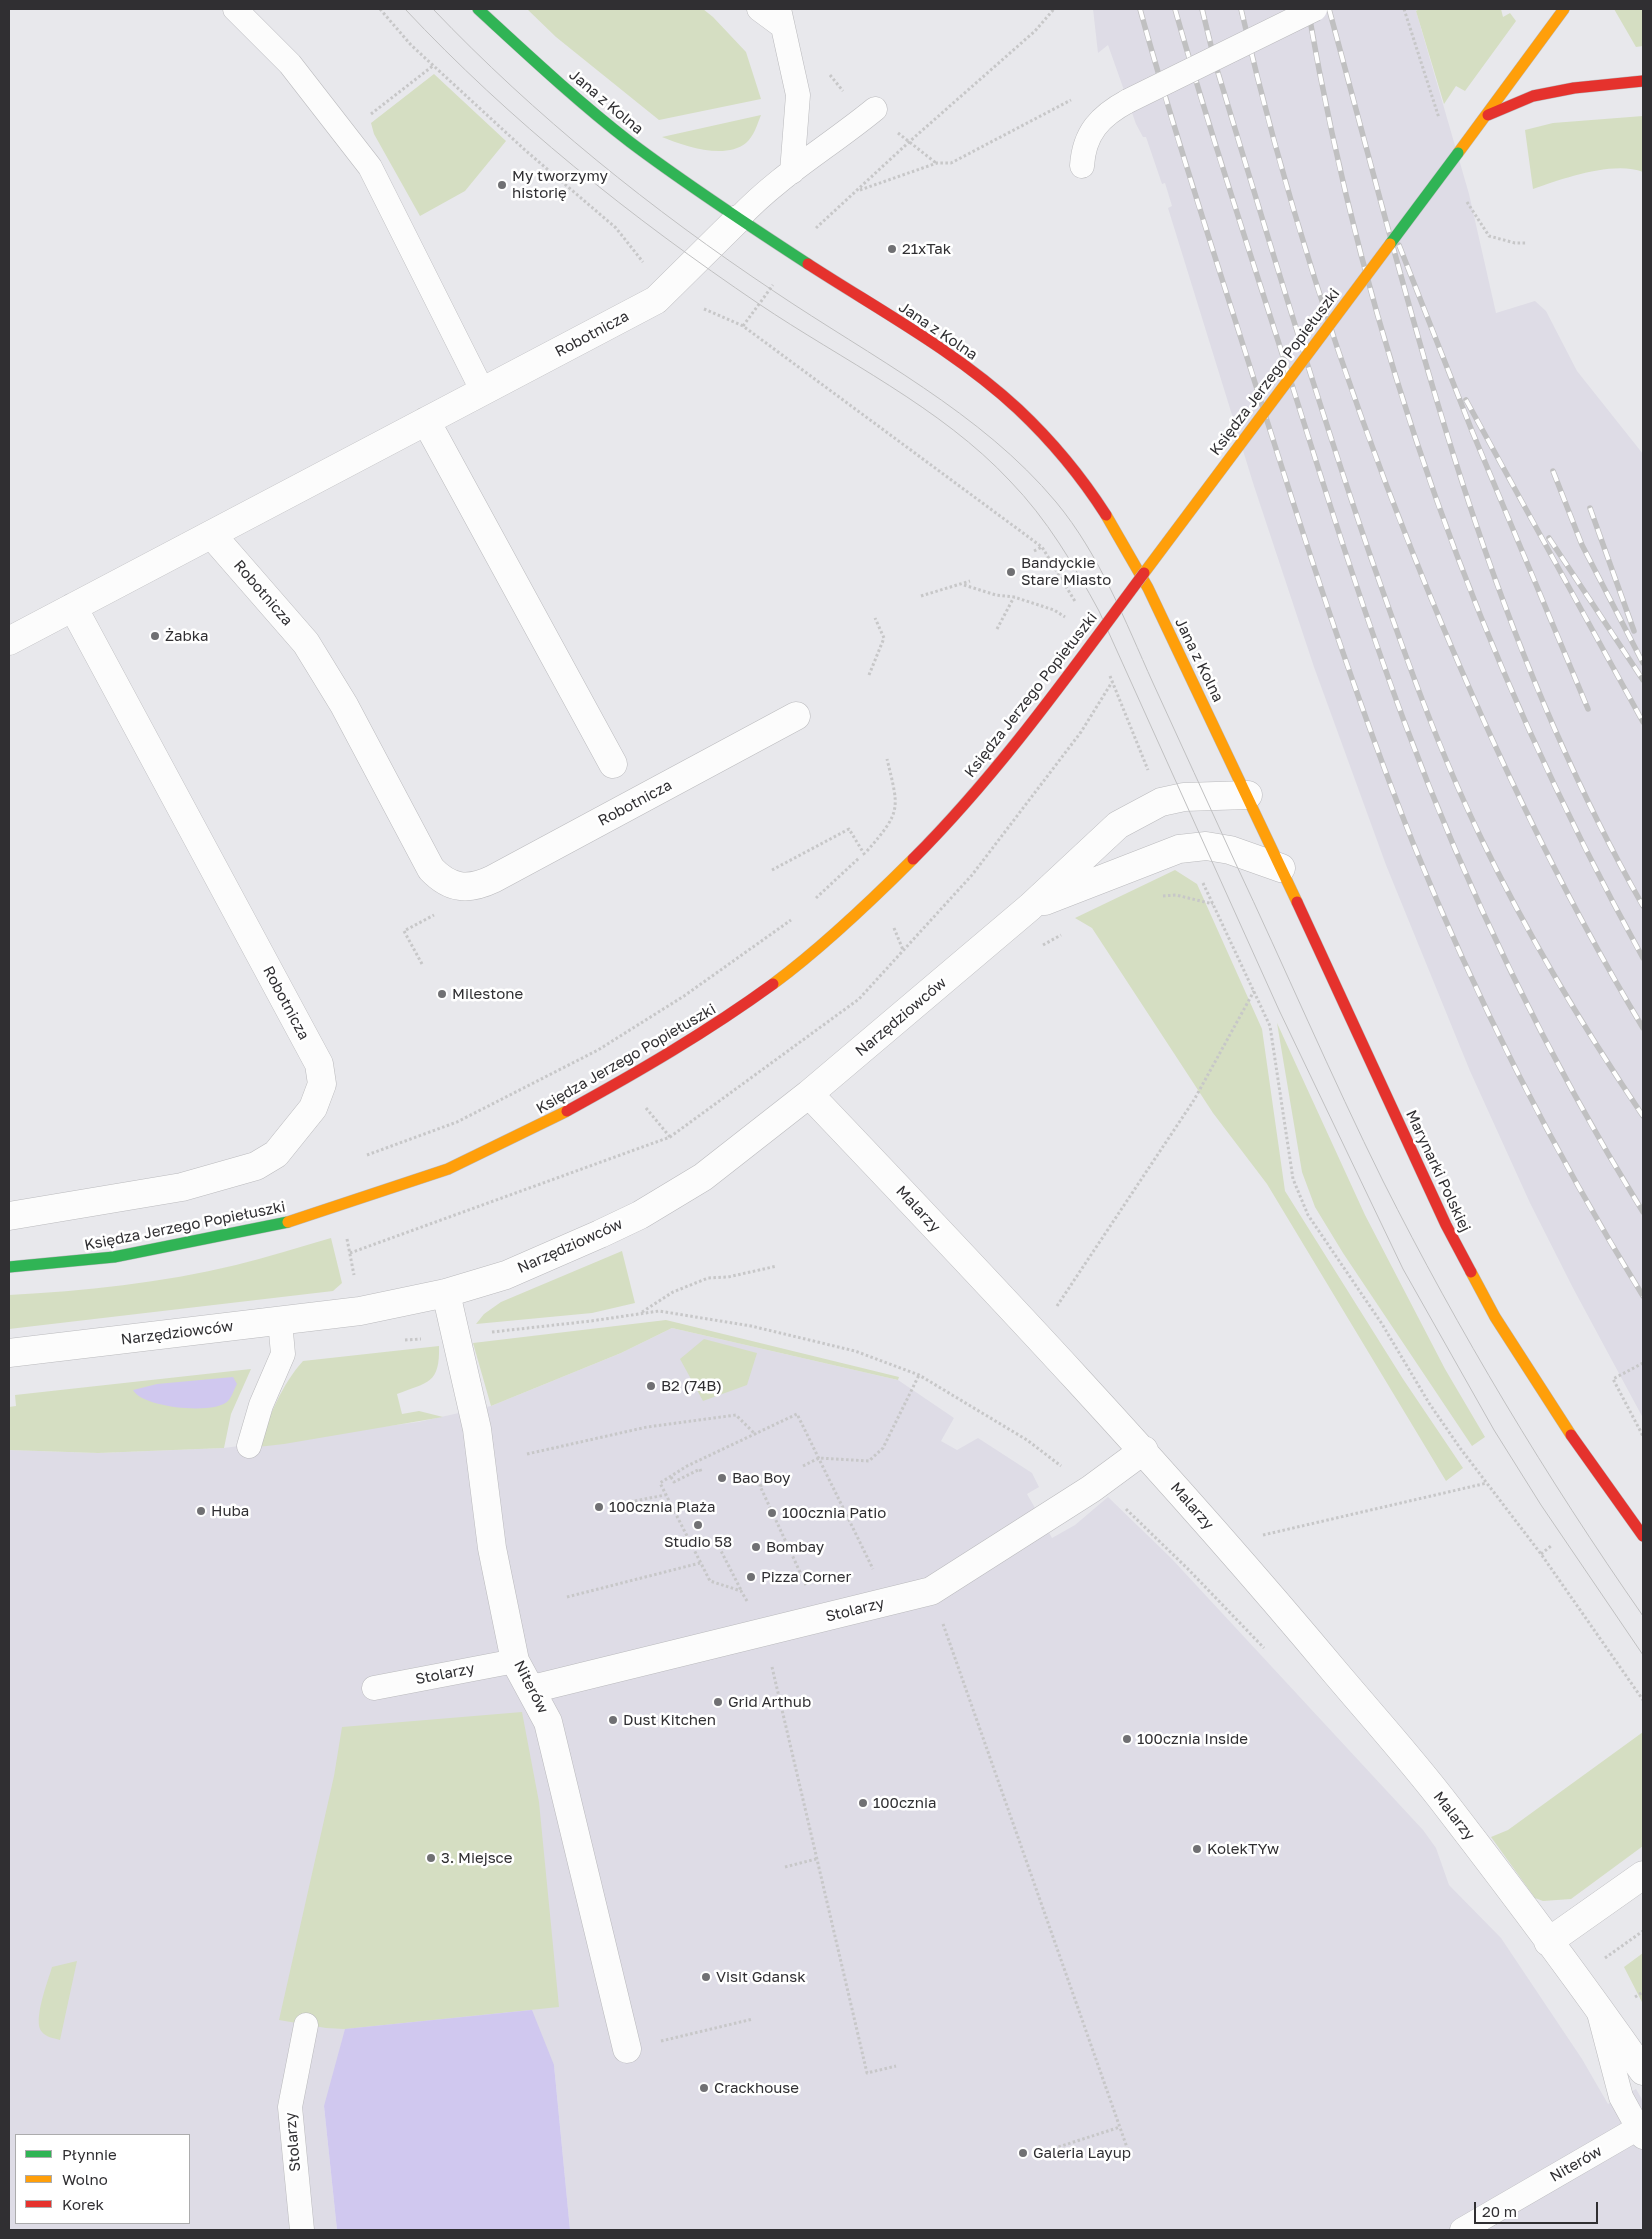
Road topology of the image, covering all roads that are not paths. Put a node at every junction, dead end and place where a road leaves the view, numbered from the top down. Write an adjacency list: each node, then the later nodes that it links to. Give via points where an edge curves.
1 (235, 9): 13 (lane, via 290,64 370,167)
2 (478, 9): 12 (street, Jana z Kolna, via 628,141)
3 (759, 9): 6 (lane)
4 (1315, 9): 10 (lane, bridge, via 1111,110 1094,126 1085,142)
5 (1564, 9): 9 (street, Księdza Jerzego Popiełuszki)
6 (781, 17): 11 (lane, via 798,95)
7 (1643, 81): 9 (street, Księdza Jerzego Popiełuszki, via 1533,96)
8 (875, 108): 11 (lane)
9 (1487, 116): 25 (street, Księdza Jerzego Popiełuszki, bridge, via 1018,742 938,834 880,892 796,967 731,1015 636,1074 538,1127 448,1169 288,1222 150,1251)
10 (1082, 166)
11 (792, 172): 12 (lane)
12 (738, 219): 13 (street, Robotnicza, via 656,300); 20 (street, Jana z Kolna, via 966,367 1046,435 1105,513 1130,555)
13 (483, 392): 14 (street, Robotnicza)
14 (426, 421): 15 (street, Robotnicza); 19 (street)
15 (212, 534): 16 (street, Robotnicza); 18 (street, Robotnicza, via 306,643 344,705 431,869 453,886 467,888 493,879)
16 (73, 607): 17 (street, Robotnicza); 24 (street, Robotnicza, via 319,1064 322,1084 313,1108 298,1128 276,1154 256,1166 182,1187)
17 (9, 641)
18 (796, 716)
19 (613, 764)
20 (1248, 795): 21 (street, Marynarki Polskiej); 22 (street, Narzędziowców, via 1184,797 1161,802 1118,825)
21 (1281, 868): 22 (street, Narzędziowców, via 1230,850 1206,846 1179,849); 31 (street, Marynarki Polskiej, via 1446,1225 1495,1317 1564,1425)
22 (1030, 907): 23 (street, Narzędziowców)
23 (809, 1094): 26 (street, Narzędziowców, via 703,1177 640,1215 506,1275); 30 (street, Malarzy)
24 (9, 1216)
25 (9, 1267)
26 (446, 1293): 27 (street, Narzędziowców, via 360,1311); 32 (street, Niterów, via 477,1429 492,1548)
27 (280, 1321): 28 (street, Narzędziowców); 29 (lane, via 283,1354 261,1405)
28 (9, 1353)
29 (249, 1446)
30 (1144, 1450): 34 (street, Stolarzy, via 1091,1489 931,1591); 36 (street, Malarzy, via 1446,1804)
31 (1643, 1536)
32 (515, 1661): 33 (lane, Stolarzy); 34 (street, Niterów)
33 (374, 1688)
34 (532, 1689): 39 (street, Niterów, via 548,1722)
35 (1643, 1875): 36 (street)
36 (1548, 1942): 37 (street, Malarzy)
37 (1597, 2006): 40 (street, Malarzy); 41 (lane, via 1620,2097)
38 (306, 2025): 42 (lane, Stolarzy, via 290,2107)
39 (627, 2049)
40 (1643, 2071)
41 (1641, 2132): 43 (lane, Niterów)
42 (302, 2230)
43 (1462, 2230)

